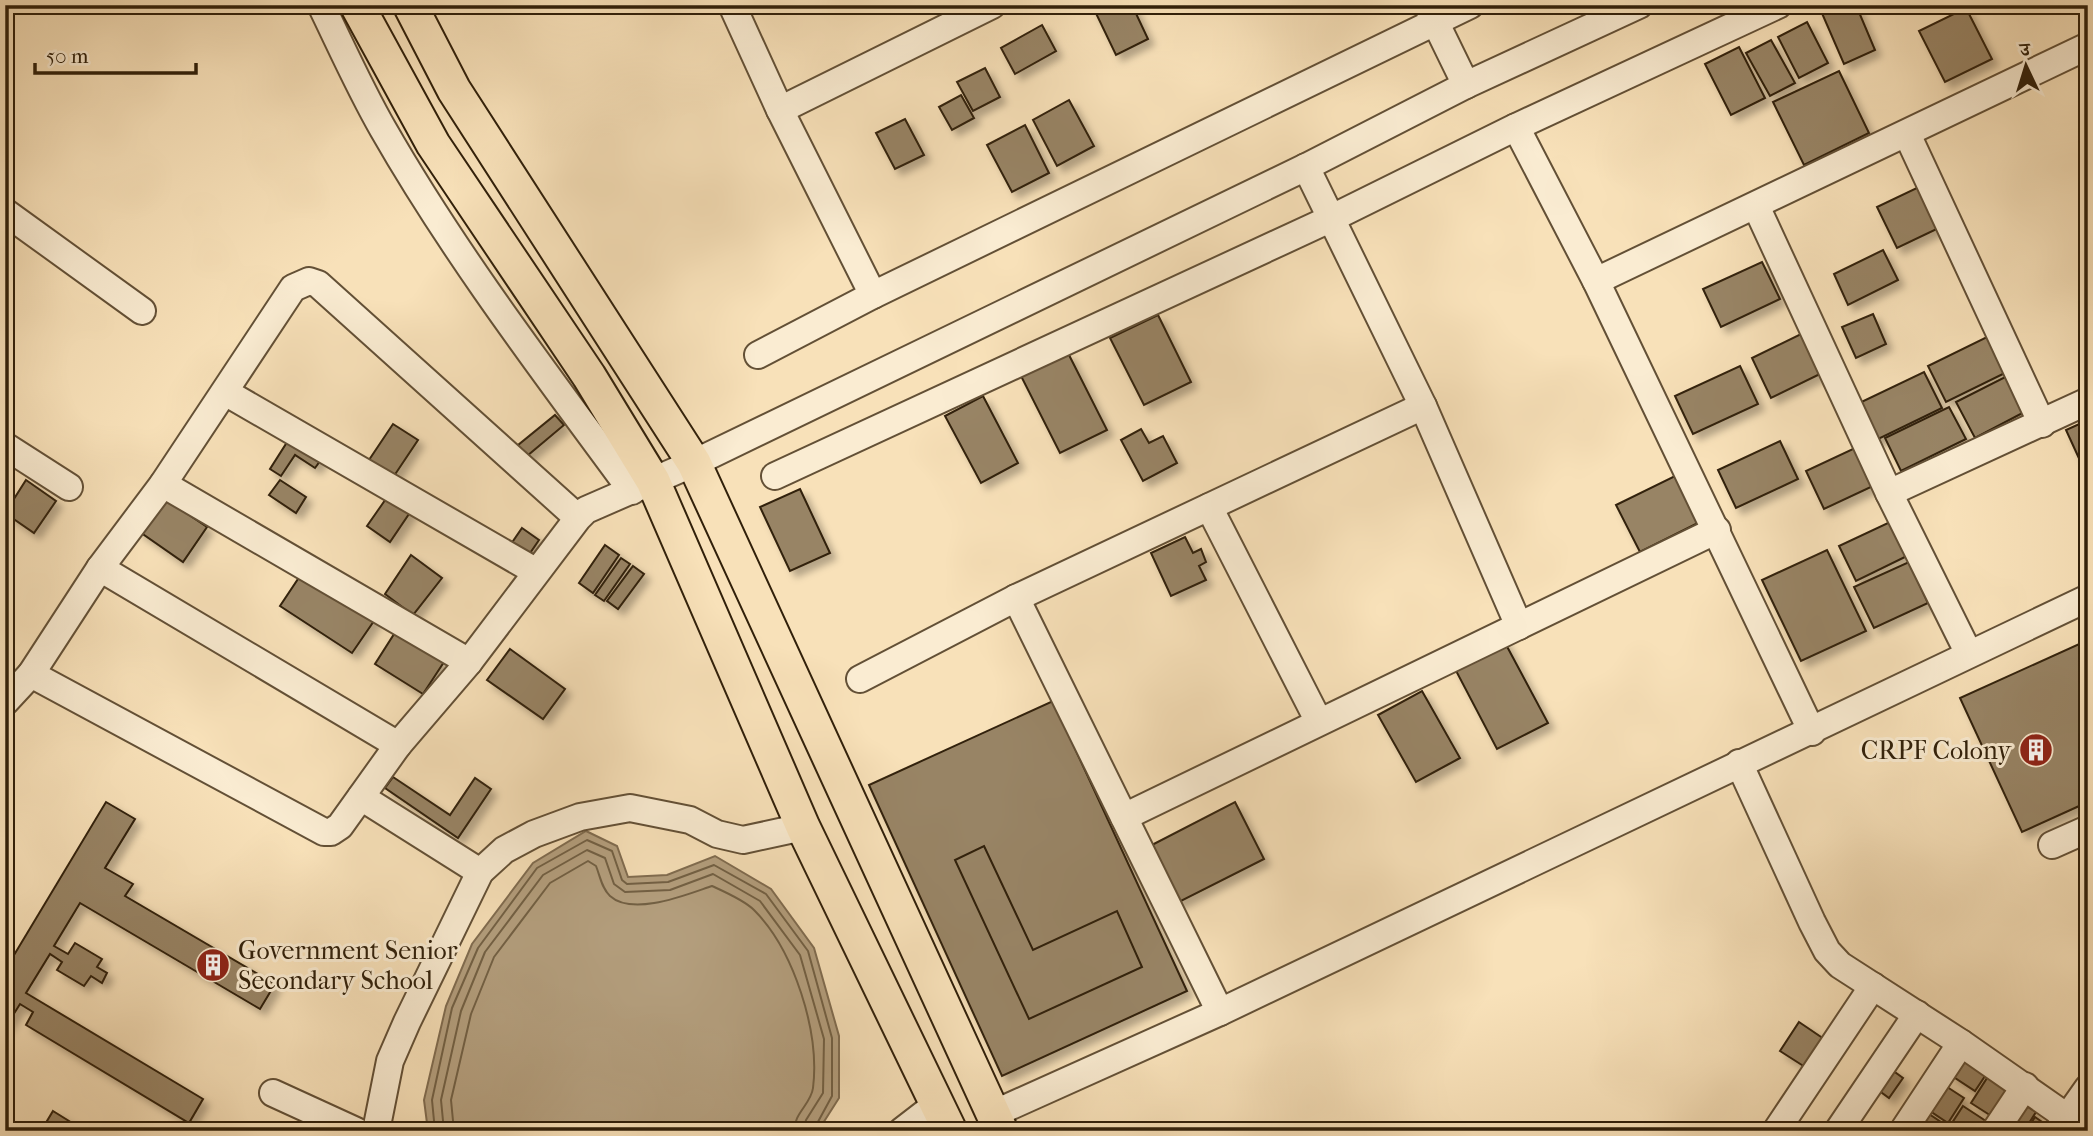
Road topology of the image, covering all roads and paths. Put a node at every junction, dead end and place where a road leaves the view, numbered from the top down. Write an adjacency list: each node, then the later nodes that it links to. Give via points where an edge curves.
1 (321, 5): 31 (street, via 382,128 432,208 549,378)
2 (357, 5): 31 (main road, via 433,144 589,376)
3 (410, 5): 28 (main road, via 454,90)
4 (732, 5): 12 (street)
5 (1470, 5): 9 (street)
6 (1639, 5): 11 (street)
7 (1778, 5): 13 (street)
8 (981, 7): 12 (street)
9 (1431, 14): 11 (street); 20 (street)
10 (2088, 46): 14 (street)
11 (1466, 85): 15 (street)
12 (780, 110): 20 (street)
13 (1516, 127): 18 (street); 19 (street)
14 (1907, 134): 16 (street); 26 (street)
15 (1306, 167): 18 (street); 28 (street)
16 (1756, 206): 19 (street); 33 (street)
17 (5, 212): 21 (street)
18 (1330, 219): 25 (street); 29 (street)
19 (1596, 281): 36 (street)
20 (873, 295): 22 (street)
21 (142, 311)
22 (758, 355)
23 (225, 392): 30 (street); 35 (street, via 293,288 309,281 318,284); 38 (street)
24 (2088, 401): 26 (street)
25 (1423, 406): 34 (street); 41 (street)
26 (2042, 424): 33 (street)
27 (5, 446): 32 (street)
28 (694, 463): 31 (street); 64 (main road)
29 (775, 476)
30 (163, 484): 37 (street); 43 (street)
31 (642, 486): 35 (street, via 586,510); 52 (main road)
32 (69, 487)
33 (1889, 494): 42 (street)
34 (1209, 507): 39 (street); 46 (street)
35 (578, 518): 38 (street)
36 (1717, 530): 41 (street); 47 (street)
37 (100, 568): 45 (street); 48 (street)
38 (535, 571): 43 (street)
39 (1016, 598): 44 (street); 51 (street)
40 (2088, 598): 42 (street)
41 (1519, 626): 46 (street)
42 (1969, 654): 47 (street)
43 (468, 662): 48 (street)
44 (860, 679)
45 (14, 689): 50 (street, via 324,832 336,830)
46 (1319, 722): 51 (street)
47 (1812, 732): 49 (street)
48 (398, 745): 50 (street)
49 (1739, 763): 56 (street, via 1827,951); 57 (street)
50 (361, 797): 55 (street)
51 (1124, 817): 57 (street)
52 (803, 827): 55 (street, via 743,840 717,834 690,820 630,808 580,817 534,834 504,850); 63 (main road)
53 (2088, 829): 54 (street)
54 (2052, 845)
55 (480, 872): 67 (street, via 390,1061)
56 (1873, 986): 58 (street); 69 (street)
57 (1220, 1012): 64 (street)
58 (1917, 1014): 59 (street); 70 (street)
59 (1961, 1043): 60 (street); 71 (street)
60 (2025, 1086): 65 (street); 72 (street)
61 (2088, 1088): 65 (street)
62 (273, 1093): 66 (street)
63 (944, 1117): 68 (street)
64 (997, 1122)
65 (2063, 1124)
66 (356, 1131)
67 (376, 1131)
68 (902, 1131)
69 (1776, 1131)
70 (1838, 1131)
71 (1903, 1131)
72 (1995, 1131)

